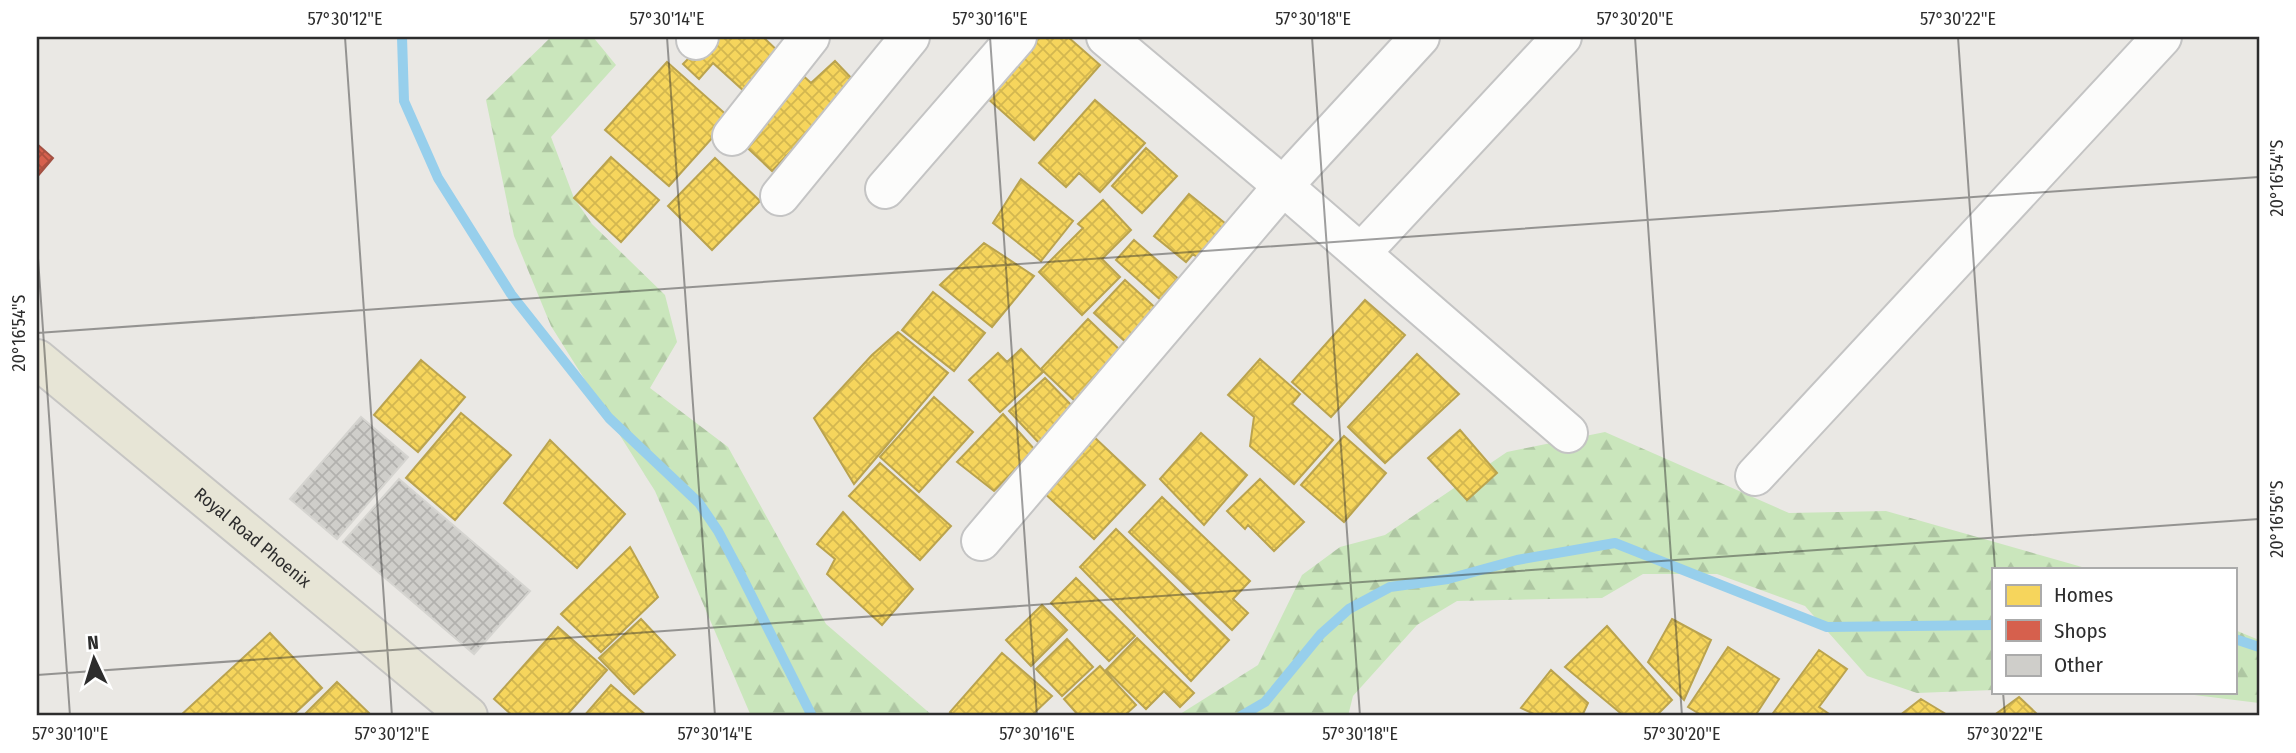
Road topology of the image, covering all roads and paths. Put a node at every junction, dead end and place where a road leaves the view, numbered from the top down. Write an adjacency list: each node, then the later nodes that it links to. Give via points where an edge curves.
1 (810, 37): 8 (street)
2 (910, 37): 11 (street)
3 (1017, 37): 10 (street)
4 (1106, 37): 9 (street)
5 (1420, 37): 9 (street)
6 (1562, 37): 12 (street)
7 (2162, 37): 15 (street)
8 (732, 136)
9 (1283, 186): 12 (street); 16 (street)
10 (885, 189)
11 (780, 196)
12 (1361, 253): 14 (street)
13 (37, 359): 17 (main road, Royal Road Phoenix)
14 (1568, 433)
15 (1755, 476)
16 (981, 541)
17 (468, 716)

